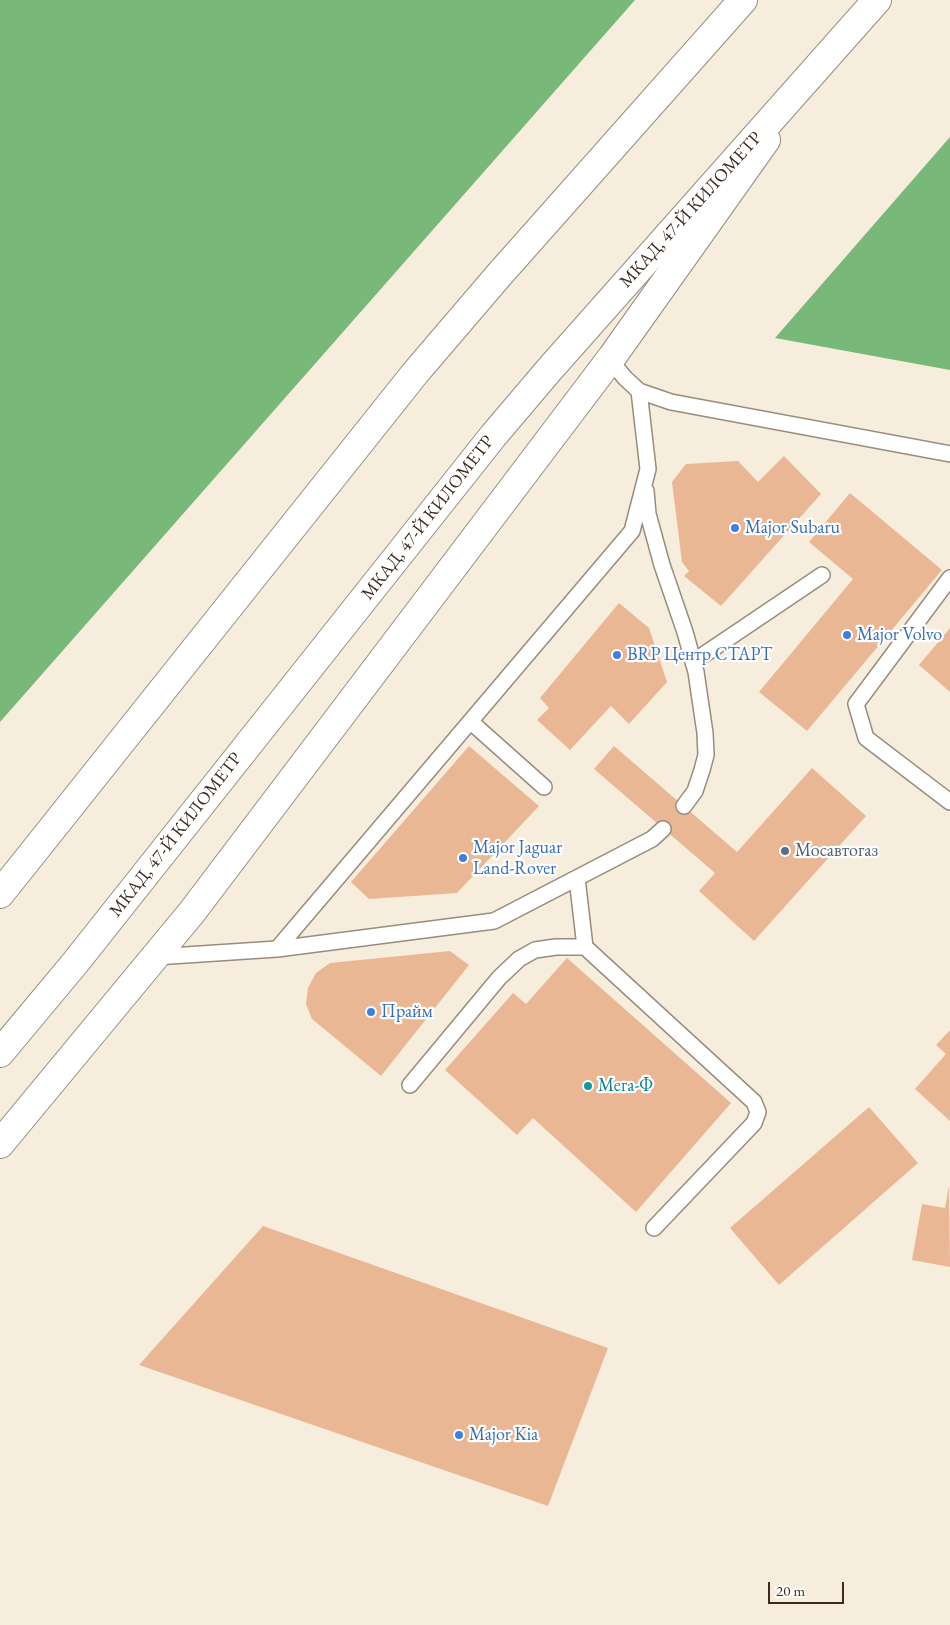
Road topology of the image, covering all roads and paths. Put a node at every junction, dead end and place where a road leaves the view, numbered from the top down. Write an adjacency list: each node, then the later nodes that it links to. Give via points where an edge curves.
1 (743, 0): 17 (main road, via 416,372)
2 (877, 0): 3 (main road, МКАД, 47-Й КИЛОМЕТР)
3 (821, 63): 4 (main road); 21 (main road, МКАД, 47-Й КИЛОМЕТР, via 493,436)
4 (612, 357): 5 (lane, via 615,366); 20 (main road)
5 (639, 391): 6 (lane, via 672,402); 7 (lane, via 648,469)
6 (950, 454)
7 (645, 482): 10 (lane, via 648,514); 11 (lane, via 632,531)
8 (822, 575): 10 (lane)
9 (950, 578): 13 (lane, via 856,704 866,738)
10 (693, 662): 14 (lane, via 706,755 695,791)
11 (471, 722): 12 (lane); 19 (lane)
12 (544, 787)
13 (950, 802)
14 (684, 806)
15 (663, 829): 16 (lane, via 652,839)
16 (577, 878): 18 (lane); 19 (lane, via 494,921)
17 (0, 894)
18 (584, 947): 22 (lane, via 535,950 519,959 499,978); 24 (lane, via 754,1102 758,1112 754,1123)
19 (277, 949): 20 (lane)
20 (155, 957): 23 (main road)
21 (0, 1053)
22 (410, 1085)
23 (0, 1144)
24 (654, 1228)

